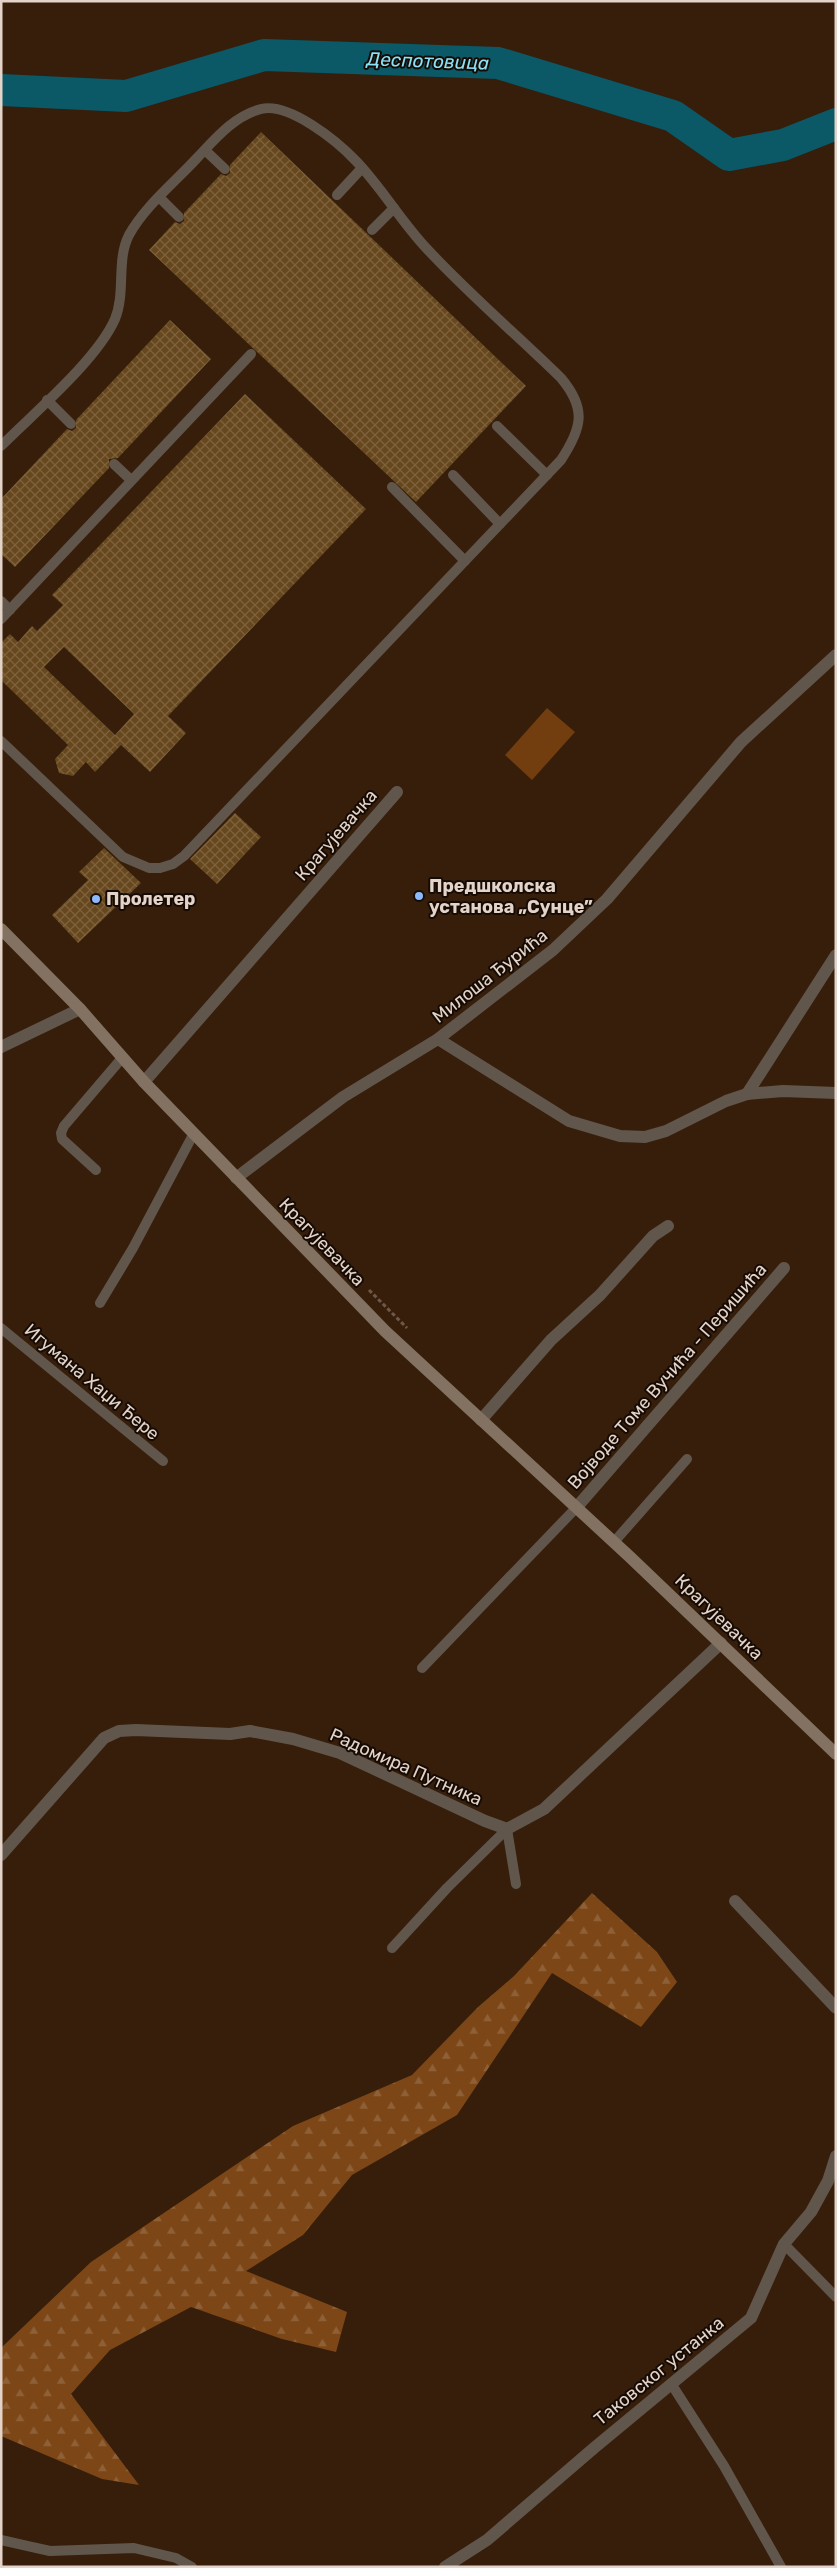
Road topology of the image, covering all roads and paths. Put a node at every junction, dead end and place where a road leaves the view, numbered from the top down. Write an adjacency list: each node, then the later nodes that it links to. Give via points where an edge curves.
1 (206, 150): 2 (lane, via 240,119 262,109 276,109 303,120); 3 (lane); 5 (lane)
2 (362, 168): 4 (lane); 6 (lane)
3 (225, 169)
4 (337, 195)
5 (160, 198): 7 (lane); 10 (lane, via 139,222 124,248 121,298 115,319 86,361)
6 (394, 208): 8 (lane); 16 (lane, via 428,250 572,390 578,404 579,428 561,460)
7 (179, 217)
8 (372, 230)
9 (251, 354): 17 (lane)
10 (47, 400): 11 (lane); 13 (lane)
11 (72, 424)
12 (497, 426): 16 (lane)
13 (1, 446)
14 (114, 464): 17 (lane)
15 (453, 475): 19 (lane)
16 (547, 475): 19 (lane)
17 (130, 480): 22 (lane)
18 (392, 487): 20 (lane)
19 (500, 524): 20 (lane)
20 (465, 561): 25 (lane, via 184,856 172,864 149,868 123,857)
21 (1, 601): 22 (lane)
22 (10, 610): 23 (lane)
23 (1, 619)
24 (836, 654): 30 (street, Милоша Ђурића, via 741,742 607,899 554,950)
25 (1, 741)
26 (397, 792): 33 (street, Крагујевачка)
27 (1, 929): 29 (main road, Крагујевачка)
28 (836, 955): 35 (street)
29 (80, 1009): 31 (street); 32 (main road, Крагујевачка)
30 (438, 1039): 35 (street, via 569,1121 620,1136 645,1137 666,1131); 38 (street, Милоша Ђурића, via 343,1097)
31 (1, 1047)
32 (122, 1058): 33 (main road, Крагујевачка); 37 (lane, via 61,1133 62,1139)
33 (144, 1082): 36 (main road, Крагујевачка)
34 (836, 1093): 35 (street, via 783,1091)
35 (746, 1094)
36 (194, 1133): 38 (main road, Крагујевачка); 42 (lane)
37 (96, 1170)
38 (236, 1178): 45 (main road, Крагујевачка, via 385,1331)
39 (668, 1226): 45 (street, via 653,1236 600,1295 550,1340)
40 (784, 1268): 48 (street, Војводе Томе Вучића - Перишића)
41 (365, 1286): 44 (path)
42 (100, 1303)
43 (1, 1328): 47 (lane, Игумана Хаџи Ђере)
44 (413, 1334)
45 (480, 1420): 48 (main road, Крагујевачка)
46 (687, 1459): 49 (lane)
47 (163, 1461)
48 (576, 1508): 49 (main road, Крагујевачка); 51 (lane)
49 (614, 1542): 50 (main road, Крагујевачка)
50 (721, 1644): 52 (main road, Крагујевачка); 53 (street, via 544,1809)
51 (422, 1668)
52 (836, 1754)
53 (507, 1829): 54 (street, Радомира Путника, via 485,1822 340,1753 292,1739 250,1731 230,1734 120,1731 104,1738); 55 (lane); 57 (lane)
54 (1, 1855)
55 (516, 1884)
56 (735, 1901): 58 (street)
57 (392, 1948)
58 (836, 2008)
59 (836, 2156): 60 (street, Таковског устанка, via 828,2181 811,2212)
60 (784, 2244): 61 (lane); 62 (street, Таковског устанка, via 751,2318)
61 (836, 2297)
62 (672, 2385): 65 (street, Таковског устанка, via 487,2540); 66 (lane, via 724,2466)
63 (1, 2540): 64 (lane, via 50,2551 134,2548 176,2558)
64 (192, 2567)
65 (445, 2567)
66 (781, 2567)

